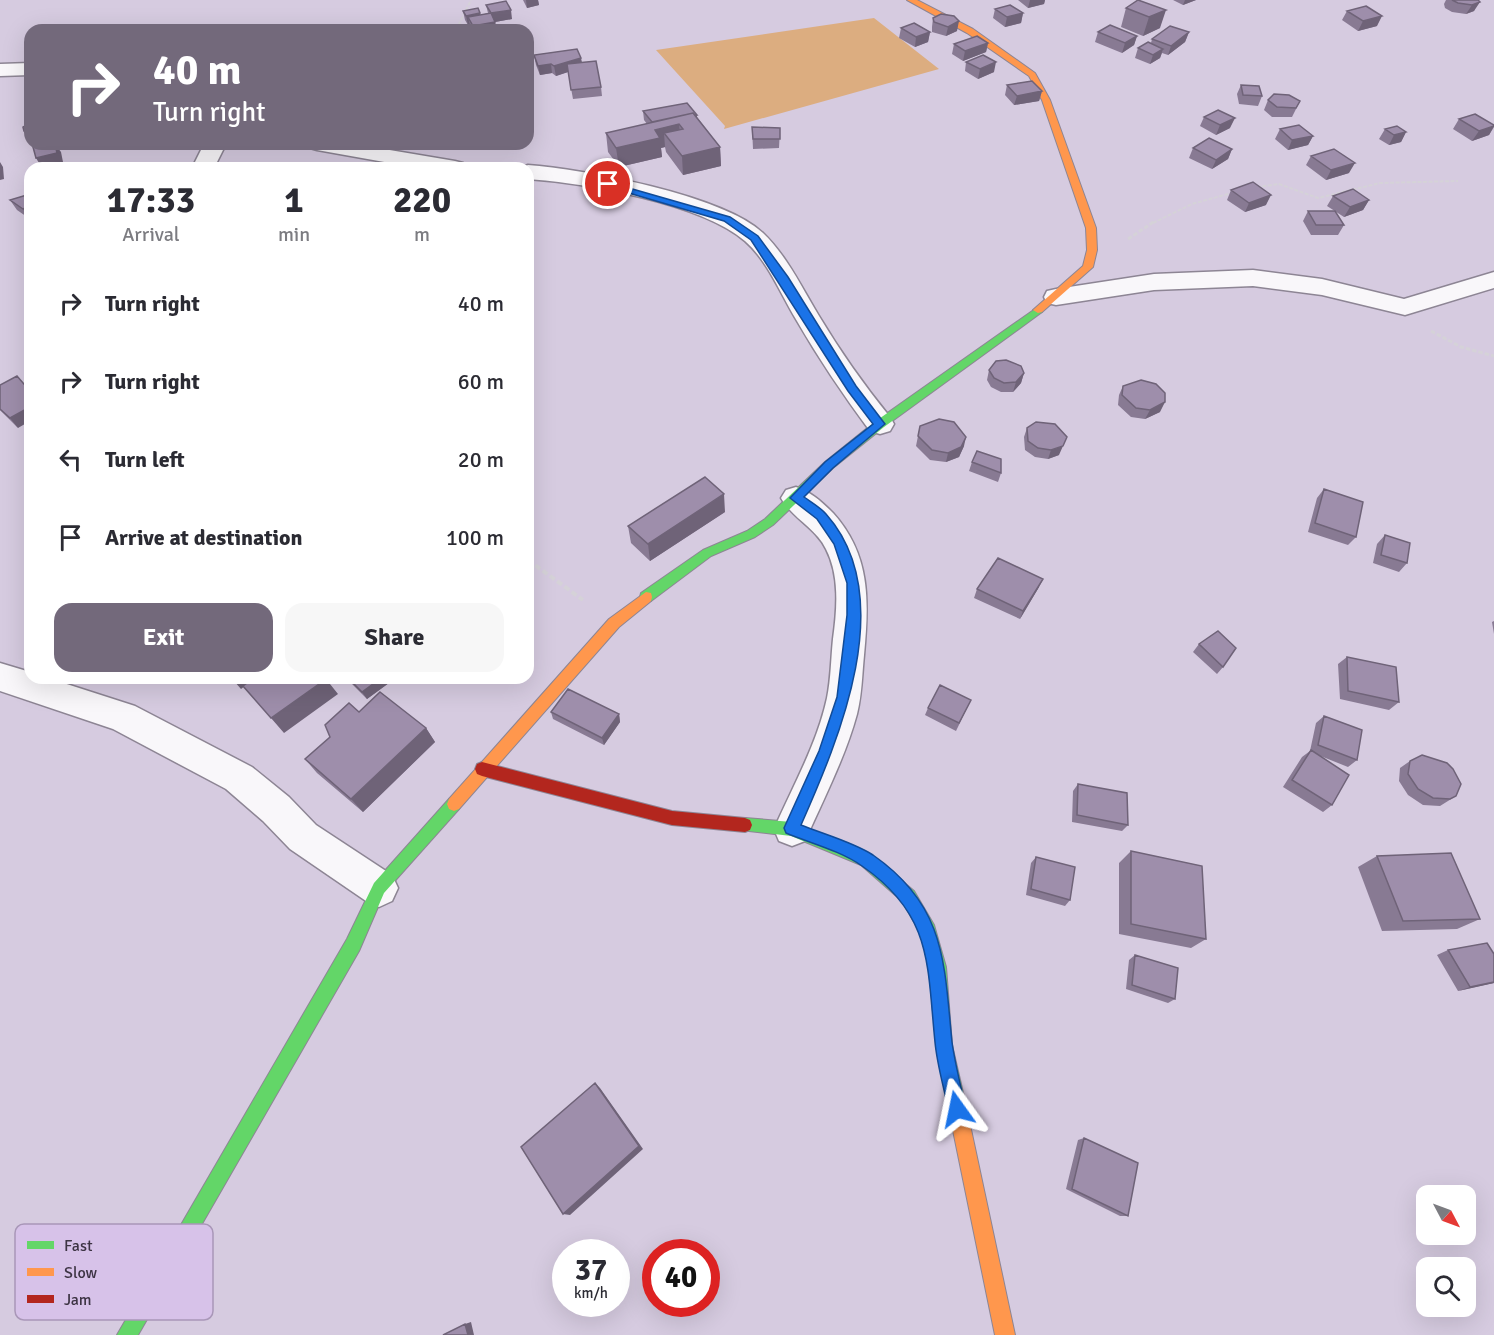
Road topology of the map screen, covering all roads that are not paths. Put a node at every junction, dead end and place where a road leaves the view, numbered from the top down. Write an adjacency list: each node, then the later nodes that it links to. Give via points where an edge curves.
1 (911, 0): 8 (street, via 970,31 1032,75 1046,100 1091,228 1088,267)
2 (24, 69): 3 (street)
3 (0, 70)
4 (352, 150): 5 (street)
5 (420, 162)
6 (534, 172): 9 (street, via 585,177 693,207 742,227 783,277 852,388)
7 (1494, 280): 8 (street, via 1405,307 1322,287 1253,278 1154,282)
8 (1056, 297): 9 (street)
9 (880, 424): 10 (street)
10 (796, 498): 12 (street, via 751,534 707,553 614,622); 13 (street, via 821,516 840,543 853,583 854,615 844,697 826,751)
11 (0, 677): 14 (street, via 123,717 239,778 303,837)
12 (482, 769): 13 (street, via 672,818); 14 (street)
13 (792, 828): 18 (street, via 866,860 908,896 928,931 938,967 944,1045)
14 (379, 888): 15 (street, via 353,945)
15 (191, 1224)
16 (136, 1320): 17 (street)
17 (127, 1335)
18 (1005, 1335)

